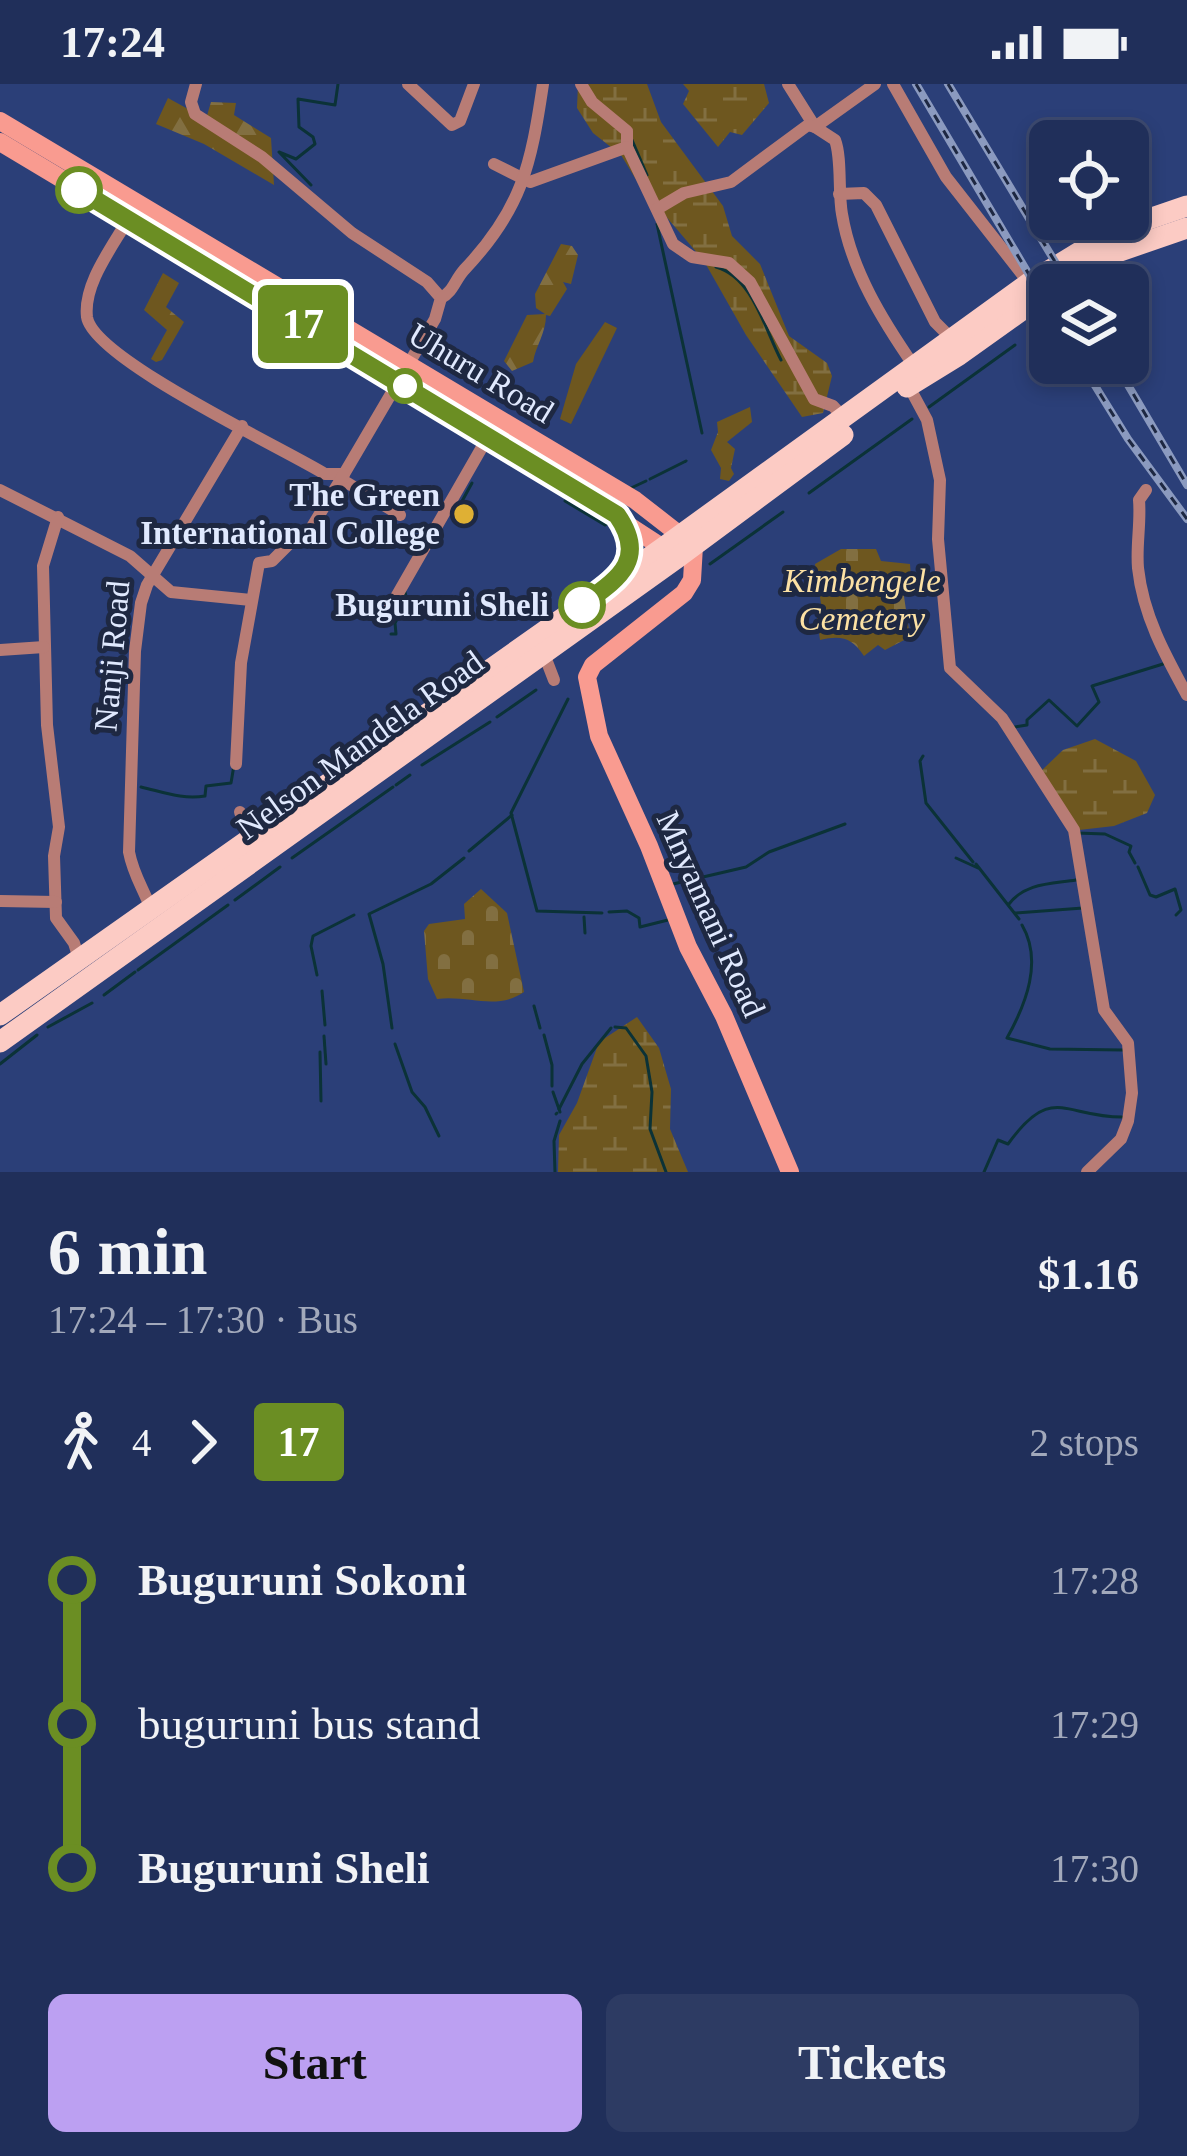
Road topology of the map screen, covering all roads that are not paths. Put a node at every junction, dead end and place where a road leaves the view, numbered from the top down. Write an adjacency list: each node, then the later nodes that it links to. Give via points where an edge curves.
1 (196, 84): 25 (street, via 195,114)
2 (408, 84): 3 (street, via 452,125)
3 (475, 84)
4 (543, 84): 14 (street)
5 (788, 84): 10 (street)
6 (875, 84): 10 (street)
7 (893, 84): 22 (street, via 946,178)
8 (585, 85): 12 (street, via 592,102 627,131)
9 (0, 122): 18 (main road, Uhuru Road)
10 (815, 127): 15 (street, via 839,149); 17 (street, via 808,124 731,182)
11 (0, 142): 18 (main road, Uhuru Road)
12 (627, 147): 14 (street); 17 (street)
13 (494, 164): 14 (street)
14 (524, 180): 25 (street, via 503,224)
15 (839, 194): 26 (street, via 864,193 876,206 935,322); 28 (street, via 859,270)
16 (1187, 206): 20 (main road, Nelson Mandela Road, via 1114,231)
17 (657, 209): 29 (street, via 681,253 729,263 750,282 814,399)
18 (133, 212): 27 (main road, Uhuru Road); 30 (street, via 88,293 89,328 112,353)
19 (1187, 228): 21 (main road, Nelson Mandela Road)
20 (1073, 264)
21 (1092, 264)
22 (1029, 268)
23 (1029, 296): 26 (main road, Nelson Mandela Road)
24 (1029, 297): 28 (main road, Nelson Mandela Road)
25 (441, 298): 27 (street)
26 (952, 339): 28 (main road, Nelson Mandela Road)
27 (401, 372): 31 (main road, Uhuru Road); 32 (street); 38 (main road, Uhuru Road)
28 (909, 376): 29 (main road, Nelson Mandela Road); 38 (main road, Nelson Mandela Road); 58 (street, via 940,481 950,668 1002,718 1074,830 1104,1010 1128,1043 1128,1121)
29 (843, 417): 38 (main road, Nelson Mandela Road)
30 (242, 426): 32 (street); 39 (street)
31 (489, 435): 36 (main road, Uhuru Road); 42 (street)
32 (342, 477): 35 (street); 41 (street, via 304,540 259,563)
33 (0, 490): 37 (street, Nanji Road)
34 (1146, 490): 47 (street, via 1139,500 1139,573 1156,640)
35 (400, 515)
36 (617, 515): 38 (main road, Uhuru Road); 40 (main road, via 630,554)
37 (58, 517): 39 (street, Nanji Road); 43 (street, via 44,566)
38 (682, 550): 40 (main road, Nelson Mandela Road); 45 (main road, Nelson Mandela Road); 57 (main road, Mnyamani Road, via 692,580 684,593 612,647 587,677 598,736)
39 (154, 575): 41 (street, via 172,592); 53 (street, Nanji Road, via 136,622 129,852)
40 (623, 576): 53 (main road, Nelson Mandela Road)
41 (250, 599): 48 (street)
42 (388, 610)
43 (44, 647): 44 (street); 52 (street)
44 (0, 650)
45 (544, 654): 46 (street); 54 (main road, Nelson Mandela Road)
46 (554, 680)
47 (1187, 695)
48 (236, 764)
49 (240, 812): 50 (street)
50 (247, 828)
51 (0, 902): 52 (street)
52 (56, 902): 54 (street)
53 (151, 908): 54 (main road, Nelson Mandela Road)
54 (77, 969): 55 (main road, Nelson Mandela Road); 56 (main road, Nelson Mandela Road)
55 (0, 1015)
56 (0, 1042)
57 (790, 1172)
58 (1087, 1172)

